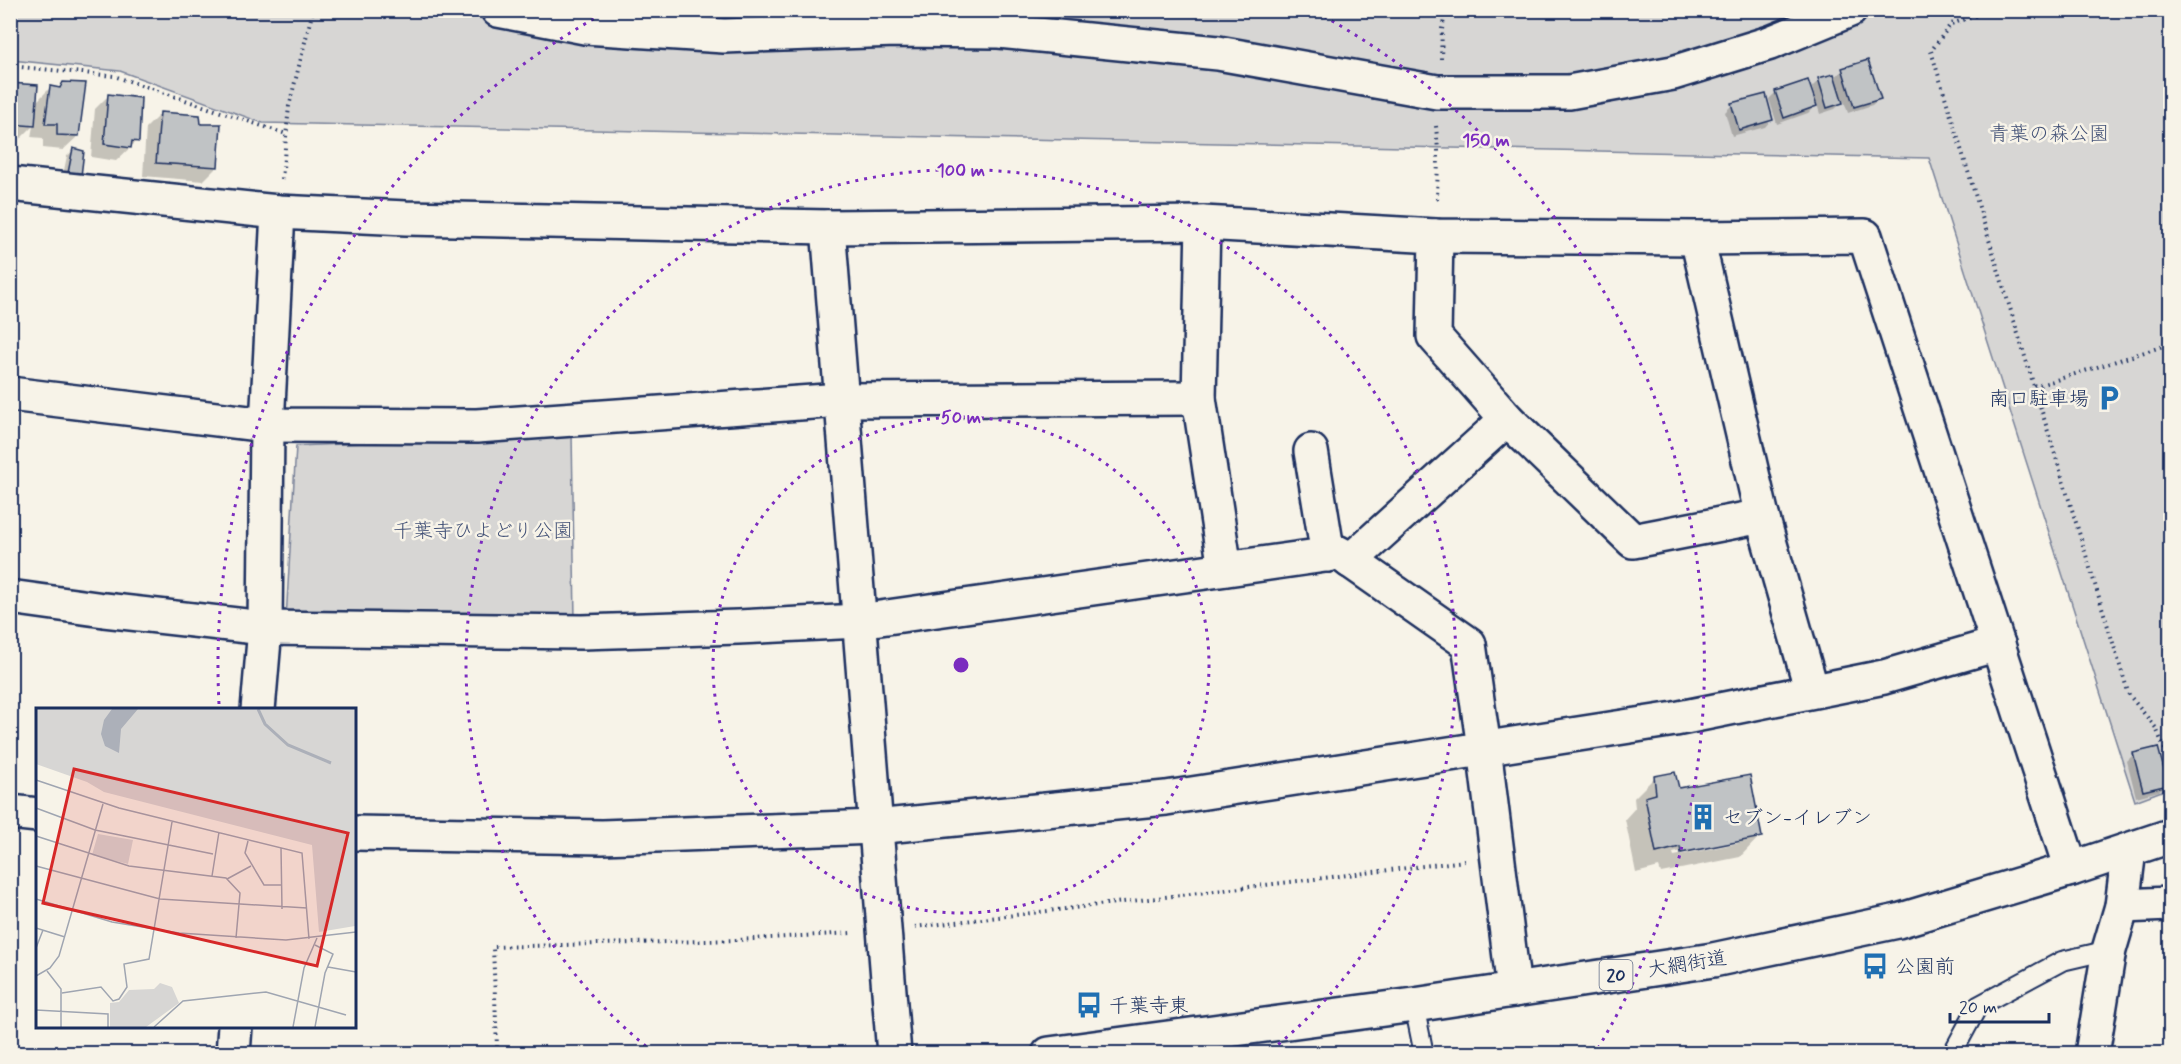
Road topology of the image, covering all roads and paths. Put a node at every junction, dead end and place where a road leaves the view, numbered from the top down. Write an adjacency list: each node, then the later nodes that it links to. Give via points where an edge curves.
1 (313, 10): 7 (path)
2 (498, 10): 3 (street, via 585,27 724,36 999,31 1218,53 1437,92 1569,92 1673,73 1770,43)
3 (1850, 10)
4 (1993, 10): 5 (path)
5 (1981, 12): 15 (path, via 1951,24 1931,51)
6 (10, 66): 7 (path, via 114,76)
7 (286, 134): 9 (path)
8 (10, 184): 9 (street)
9 (278, 212): 11 (street); 20 (street)
10 (1203, 223): 11 (street); 12 (street); 17 (street)
11 (828, 227): 18 (street)
12 (1436, 236): 13 (street); 19 (street, via 1434,336)
13 (1697, 238): 22 (street); 28 (street, via 1865,236)
14 (2170, 344): 15 (path)
15 (2034, 387): 32 (path, via 2129,695 2156,728)
16 (10, 394): 20 (street)
17 (1199, 398): 18 (street); 24 (street)
18 (841, 400): 20 (street, via 477,426); 26 (street)
19 (1507, 419): 22 (street, via 1633,541); 23 (street)
20 (267, 425): 27 (street)
21 (1311, 451): 23 (street)
22 (1762, 516): 29 (street)
23 (1339, 558): 24 (street); 31 (street, via 1469,644)
24 (1225, 570): 26 (street)
25 (10, 597): 27 (street)
26 (859, 621): 27 (street, via 582,632); 35 (street)
27 (265, 628): 30 (street)
28 (1998, 644): 29 (street, via 1884,677); 40 (street)
29 (1812, 691): 31 (street, via 1674,719)
30 (258, 708)
31 (1484, 748): 35 (street, via 1166,798); 39 (street)
32 (2170, 762)
33 (10, 812): 34 (street)
34 (36, 815)
35 (876, 827): 36 (street, via 602,837); 43 (street)
36 (356, 833)
37 (2170, 836): 38 (street, 大網街道 / 20)
38 (2129, 850): 40 (street, 大網街道 / 20); 42 (street)
39 (1498, 857): 43 (path); 45 (street)
40 (2071, 869): 45 (street, 大網街道 / 20, via 1898,921 1713,960)
41 (2170, 904): 42 (street)
42 (2122, 906): 44 (street)
43 (884, 931): 48 (path, via 738,940 493,947); 50 (street)
44 (2109, 950): 53 (lane, via 2062,961 1978,1006); 54 (street)
45 (1514, 990): 46 (street, 大網街道 / 20)
46 (1414, 1005): 51 (street, 大網街道 / 20); 52 (lane)
47 (235, 1028): 49 (street)
48 (497, 1047)
49 (233, 1053)
50 (894, 1053)
51 (1048, 1053)
52 (1424, 1053)
53 (1952, 1053)
54 (2092, 1053)

